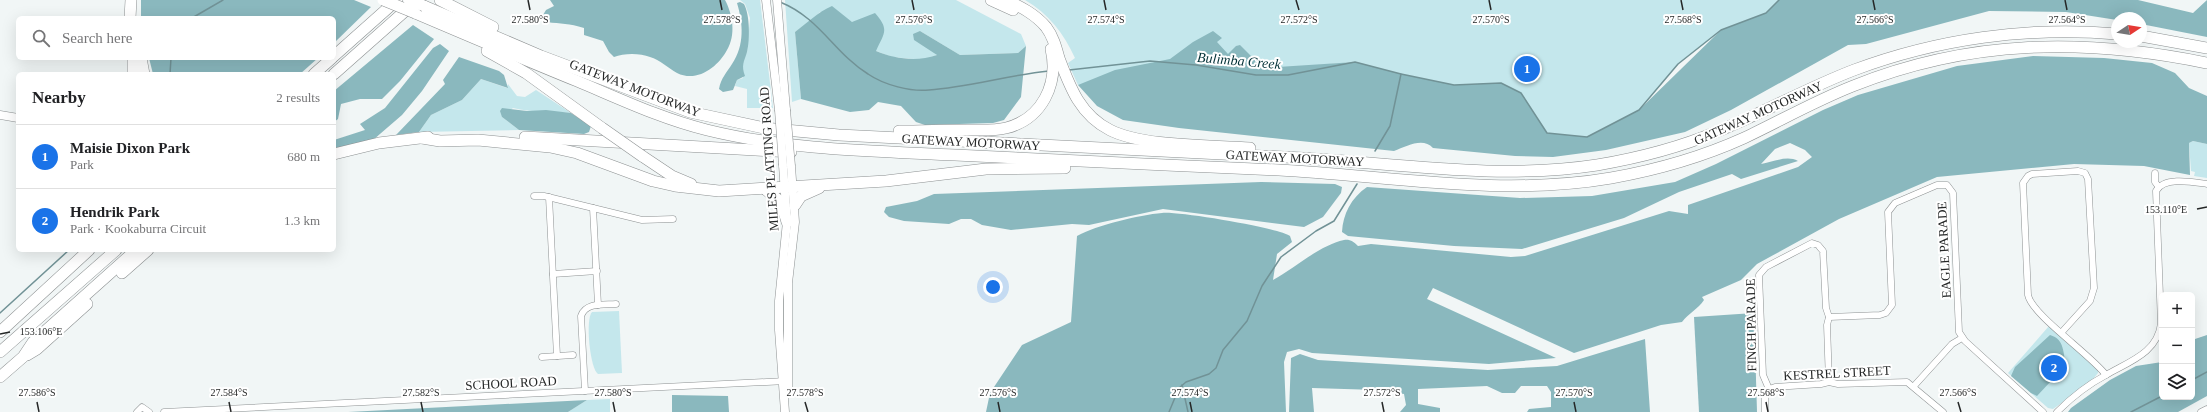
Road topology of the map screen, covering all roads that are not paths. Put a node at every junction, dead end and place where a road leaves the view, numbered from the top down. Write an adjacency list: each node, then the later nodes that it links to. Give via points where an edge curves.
1 (131, 0): 12 (highway)
2 (137, 0): 13 (highway)
3 (383, 0): 14 (highway, GATEWAY MOTORWAY, bridge)
4 (397, 0): 18 (highway)
5 (409, 0): 11 (highway, GATEWAY MOTORWAY, bridge)
6 (440, 0): 24 (highway, via 481,22 550,53)
7 (777, 0): 29 (main road, MILES PLATTING ROAD)
8 (991, 0): 22 (highway, via 1022,14 1036,25 1048,42)
9 (1006, 0): 22 (highway, via 1033,15 1046,28)
10 (767, 2): 29 (main road, MILES PLATTING ROAD)
11 (421, 3): 24 (highway, GATEWAY MOTORWAY); 28 (highway)
12 (130, 16)
13 (137, 16)
14 (451, 29): 34 (highway, GATEWAY MOTORWAY, via 628,103 683,123 755,140); 44 (highway, bridge, via 458,37 526,73 672,176)
15 (2111, 34): 36 (highway, GATEWAY MOTORWAY, via 2081,31 2014,33 1956,41 1924,49 1852,71 1698,139 1646,155 1598,165 1548,170 1491,171)
16 (2147, 37): 17 (highway)
17 (2207, 48)
18 (336, 54)
19 (133, 60): 25 (highway)
20 (141, 60): 26 (highway)
21 (330, 60): 27 (highway)
22 (1057, 62): 32 (highway, via 1046,98 1026,119 1012,126 997,130 898,131); 36 (highway, via 1076,99 1088,114 1106,128 1124,136 1149,141 1288,151)
23 (2207, 64): 37 (highway, GATEWAY MOTORWAY, via 2134,50 2061,45 2003,49 1949,58 1892,72 1857,84 1740,140 1702,154 1637,173 1564,184 1486,186 1360,175)
24 (568, 65): 32 (highway, GATEWAY MOTORWAY, via 664,104 720,120 785,131)
25 (133, 72)
26 (144, 72)
27 (316, 72)
28 (336, 72)
29 (783, 110): 42 (main road, MILES PLATTING ROAD, bridge)
30 (0, 115): 31 (main road)
31 (16, 118)
32 (884, 137): 36 (highway, GATEWAY MOTORWAY)
33 (422, 138): 34 (highway, via 480,135 798,152); 35 (highway, via 379,143); 44 (highway, via 550,146 577,153 653,181)
34 (853, 151): 37 (highway, GATEWAY MOTORWAY)
35 (336, 154)
36 (1306, 159)
37 (1082, 162): 40 (highway, via 1073,168 973,170 886,181)
38 (2155, 172): 41 (street, via 2155,182)
39 (2207, 184): 41 (street, via 2168,182)
40 (827, 185): 42 (highway); 47 (highway, via 801,196)
41 (2158, 186): 68 (street, via 2156,202 2160,332 2148,350 2121,368)
42 (789, 187): 43 (highway); 47 (main road, MILES PLATTING ROAD); 50 (main road, MILES PLATTING ROAD)
43 (765, 189): 44 (highway); 50 (highway, via 781,202)
44 (706, 190)
45 (534, 196): 46 (street)
46 (549, 197): 48 (street); 56 (street)
47 (795, 205): 70 (main road, MILES PLATTING ROAD, via 787,308)
48 (593, 208): 49 (street, via 642,220); 55 (street)
49 (673, 219)
50 (787, 222): 70 (main road, MILES PLATTING ROAD, via 780,301)
51 (87, 252): 60 (highway)
52 (114, 252): 63 (highway)
53 (134, 252): 66 (highway, via 34,342)
54 (146, 252): 66 (highway, via 37,349)
55 (596, 271): 56 (street); 58 (street)
56 (553, 274): 65 (street)
57 (616, 304): 58 (street)
58 (598, 305): 74 (street, via 586,309 581,316)
59 (1829, 317): 62 (street, EAGLE PARADE, via 1880,315 1890,310 1892,305 1888,212 1895,203 1944,184 1953,194 1959,332); 71 (street, FINCH PARADE); 73 (street, FINCH PARADE, via 1826,308 1823,250 1818,245 1808,244 1761,271 1758,280 1763,375)
60 (0, 332)
61 (2062, 333): 61 (street, via 2029,302 2022,186 2025,179 2032,174 2078,171 2085,173 2088,179 2094,288 2090,301); 68 (street)
62 (1962, 338): 72 (street, via 1952,344); 82 (street)
63 (0, 352)
64 (573, 355): 65 (street)
65 (557, 356): 67 (street)
66 (23, 357): 69 (highway)
67 (542, 357)
68 (2106, 374): 83 (street)
69 (0, 377)
70 (785, 381): 74 (street, SCHOOL ROAD); 79 (main road, MILES PLATTING ROAD)
71 (1829, 382): 72 (street, KESTREL STREET, via 1838,384 1899,381); 73 (street, KESTREL STREET)
72 (1914, 386): 81 (street, KESTREL STREET)
73 (1769, 389): 80 (street, via 1765,396)
74 (586, 391): 78 (street, SCHOOL ROAD)
75 (2207, 409): 84 (street)
76 (137, 412): 77 (street, via 142,407)
77 (149, 412)
78 (164, 412)
79 (786, 412)
80 (1765, 412)
81 (1943, 412)
82 (2043, 412)
83 (2057, 412)
84 (2201, 412)

